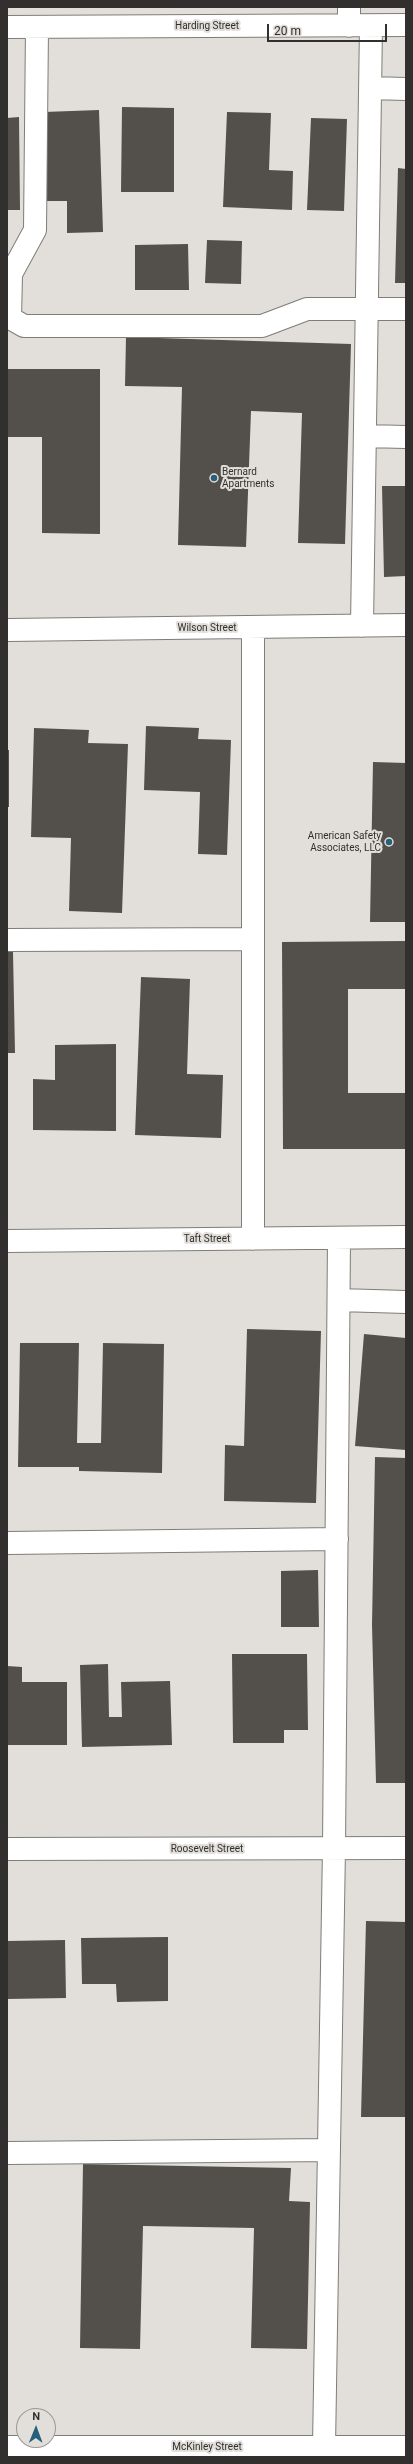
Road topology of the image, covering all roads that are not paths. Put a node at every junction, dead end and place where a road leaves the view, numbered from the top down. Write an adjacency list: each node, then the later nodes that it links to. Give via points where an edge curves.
1 (349, 16): 3 (street, Harding Street); 5 (street, Harding Street)
2 (406, 25): 3 (street, Harding Street)
3 (371, 26): 6 (street)
4 (7, 27): 5 (street, Harding Street)
5 (38, 27): 8 (street, via 34,230 11,274 10,318 24,326 262,326 307,309)
6 (370, 88): 7 (street); 8 (street)
7 (406, 89)
8 (367, 309): 9 (street); 10 (street)
9 (406, 309)
10 (365, 436): 11 (street); 13 (street)
11 (406, 437)
12 (406, 625): 13 (street, Wilson Street)
13 (362, 626): 14 (street, Wilson Street)
14 (253, 628): 15 (street, Wilson Street); 16 (street)
15 (7, 630)
16 (253, 939): 17 (street); 19 (street)
17 (7, 940)
18 (406, 1237): 20 (street, Taft Street)
19 (253, 1239): 20 (street, Taft Street); 21 (street, Taft Street)
20 (339, 1239): 22 (street)
21 (7, 1241)
22 (339, 1300): 23 (street); 24 (street)
23 (406, 1302)
24 (337, 1539): 25 (street); 26 (street)
25 (7, 1543)
26 (334, 1848): 27 (street, Roosevelt Street); 28 (street, Roosevelt Street); 29 (street)
27 (406, 1848)
28 (7, 1849)
29 (329, 2150): 30 (street); 31 (street)
30 (7, 2154)
31 (324, 2446): 33 (street, McKinley Street); 34 (street, McKinley Street)
32 (7, 2447): 34 (street, McKinley Street)
33 (406, 2447)
34 (227, 2452)

